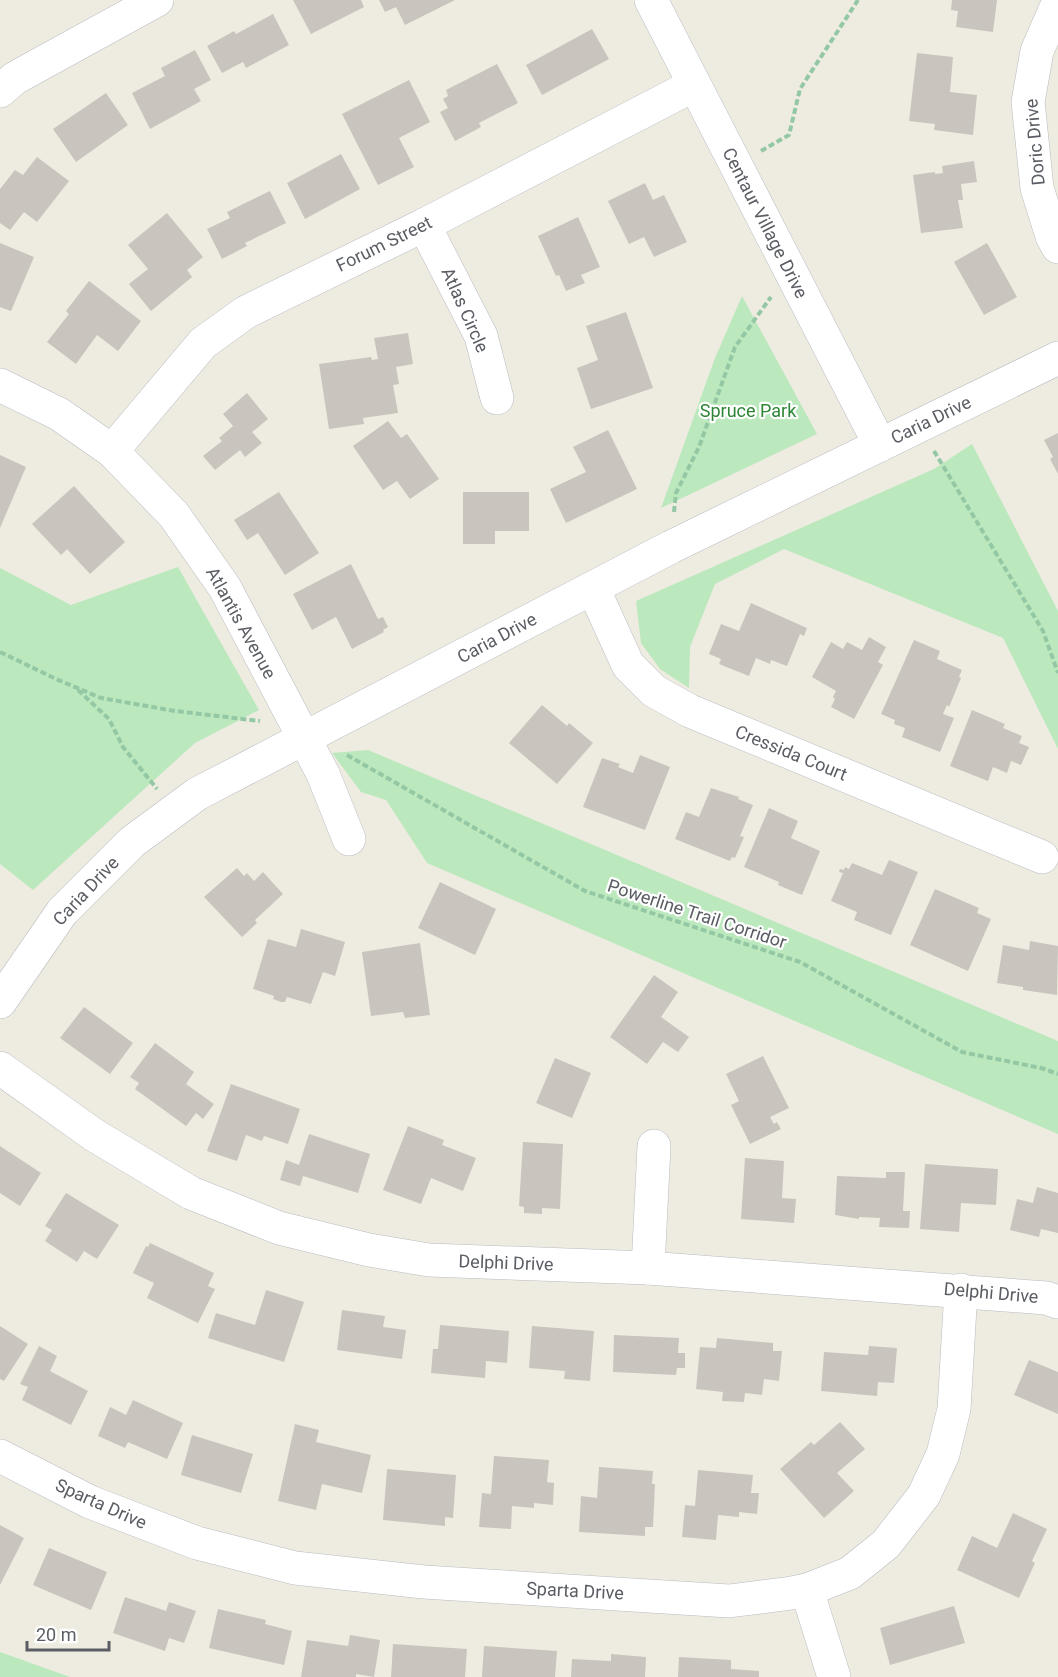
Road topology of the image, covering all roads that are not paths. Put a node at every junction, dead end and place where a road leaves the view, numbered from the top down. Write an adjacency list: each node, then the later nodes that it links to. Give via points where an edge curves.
1 (651, 0): 4 (street, Centaur Village Drive)
2 (1058, 3): 7 (street, Doric Drive, via 1037,51 1028,102 1037,188)
3 (138, 4): 5 (street)
4 (694, 85): 6 (street, Forum Street); 11 (street, Centaur Village Drive)
5 (0, 91)
6 (424, 225): 10 (street, Atlas Circle, via 481,336); 12 (street, Forum Street, via 246,312 202,343)
7 (1058, 248)
8 (1058, 358): 11 (street, Caria Drive)
9 (0, 385): 12 (street, Atlantis Avenue, via 60,414)
10 (497, 398)
11 (880, 445): 13 (street, Caria Drive)
12 (112, 451): 14 (street, Atlantis Avenue, via 174,515 225,588)
13 (593, 588): 14 (street, Caria Drive); 16 (street, Cressida Court, via 628,665 654,691 690,711)
14 (303, 738): 15 (street, Atlantis Avenue, via 323,774); 17 (street, Caria Drive, via 197,794 132,842 62,912)
15 (349, 839)
16 (1042, 857)
17 (0, 1002)
18 (0, 1068): 20 (street, Delphi Drive, via 94,1135 191,1193 279,1228 369,1251 429,1260)
19 (654, 1146): 20 (street)
20 (648, 1268): 21 (street, Delphi Drive)
21 (961, 1290): 22 (street, Delphi Drive); 24 (street, Sparta Drive, via 954,1409 943,1454 924,1495 886,1544 850,1573)
22 (1058, 1302)
23 (0, 1456): 24 (street, Sparta Drive, via 90,1502 197,1543 295,1568 424,1582 729,1601)
24 (807, 1590): 25 (street)
25 (834, 1677)

